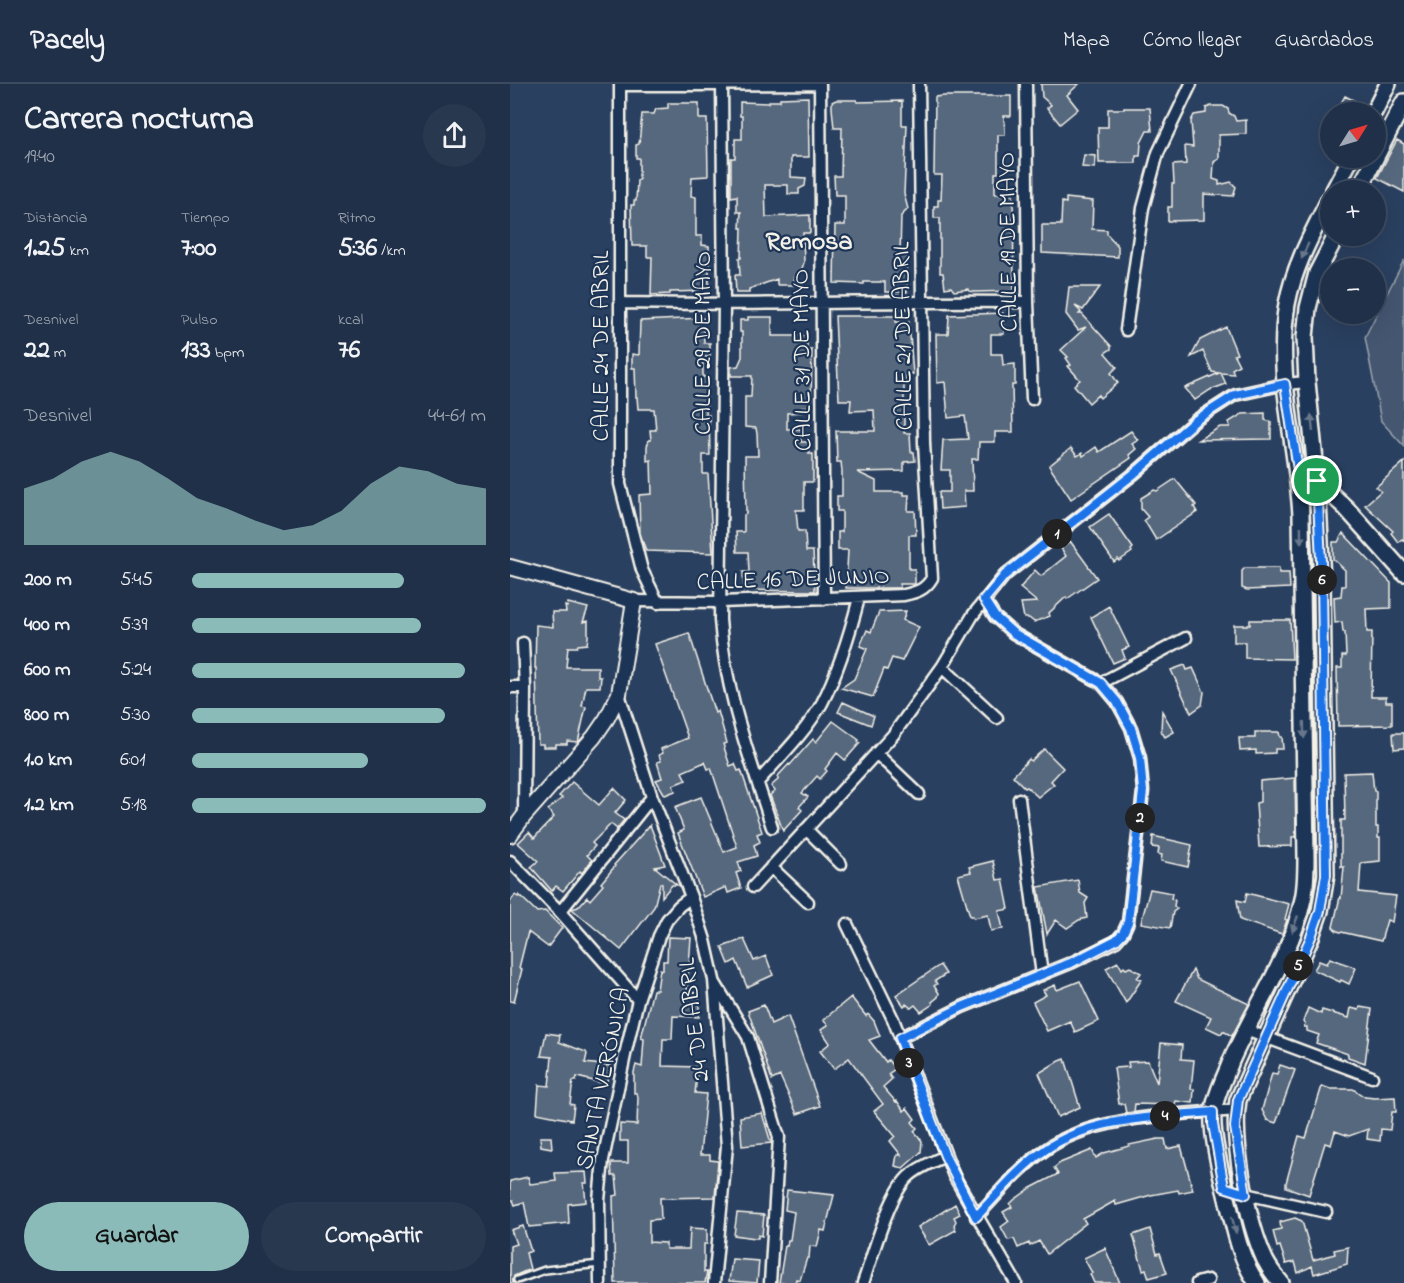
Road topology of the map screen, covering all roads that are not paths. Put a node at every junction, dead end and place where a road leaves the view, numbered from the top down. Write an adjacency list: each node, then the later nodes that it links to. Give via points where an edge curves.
1 (620, 84): 7 (street); 15 (street, CALLE 24 DE ABRIL)
2 (820, 84): 7 (street); 16 (street, CALLE 31 DE MAYO)
3 (919, 84): 13 (street, CALLE 21 DE ABRIL)
4 (1026, 84): 14 (street, CALLE 19 DE MAYO)
5 (1191, 84): 18 (street, via 1158,153 1143,208)
6 (1388, 84): 8 (main road)
7 (722, 85): 17 (street, CALLE 29 DE MAYO)
8 (1379, 102)
9 (1404, 102): 10 (main road)
10 (1364, 180)
11 (1320, 219): 20 (main road, one-way to 20, via 1287,303 1283,332)
12 (1331, 246): 19 (main road, via 1317,273 1308,308)
13 (923, 301): 14 (street); 16 (street); 26 (street, CALLE 21 DE ABRIL, via 924,443 932,578)
14 (1028, 302): 21 (street, CALLE 19 DE MAYO)
15 (622, 303): 17 (street); 32 (street, CALLE 24 DE ABRIL, via 621,484 642,570)
16 (821, 304): 17 (street); 28 (street, CALLE 31 DE MAYO)
17 (724, 305): 31 (street, CALLE 29 DE MAYO)
18 (1126, 330)
19 (1307, 382): 20 (street); 23 (main road, one-way to 19)
20 (1285, 384): 22 (main road); 29 (street, via 1235,395 1196,420 1005,575)
21 (1032, 399)
22 (1299, 477): 23 (main road); 61 (main road, one-way to 61, via 1306,876 1287,948)
23 (1317, 481): 25 (main road); 63 (main road, via 1326,875 1311,937)
24 (510, 567): 30 (street)
25 (1404, 573)
26 (928, 586): 27 (street, CALLE 16 DE JUNIO, via 904,595)
27 (860, 598): 28 (street, CALLE 16 DE JUNIO); 42 (street, via 821,704 802,733)
28 (824, 599): 31 (street, CALLE 16 DE JUNIO)
29 (984, 600): 35 (street); 36 (street, via 1013,633)
30 (634, 602): 32 (street, CALLE 16 DE JUNIO); 39 (street)
31 (721, 602): 32 (street, CALLE 16 DE JUNIO); 42 (street, CALLE 29 DE MAYO, via 722,651 733,704)
32 (657, 603)
33 (1186, 638): 36 (street)
34 (523, 644): 38 (street)
35 (942, 667): 40 (street); 41 (street)
36 (1101, 683): 58 (street, via 1131,728 1140,758 1143,791 1128,922 1116,940)
37 (510, 687): 38 (street)
38 (525, 687): 46 (street)
39 (619, 694): 44 (street, 24 DE ABRIL); 46 (street, via 594,737)
40 (997, 718)
41 (876, 753): 43 (street); 48 (street)
42 (758, 782): 47 (street, CALLE 29 DE MAYO)
43 (919, 794)
44 (652, 796): 54 (street, 24 DE ABRIL); 56 (street)
45 (1019, 798): 58 (street)
46 (524, 816): 49 (street)
47 (772, 828)
48 (806, 829): 51 (street); 52 (street)
49 (510, 835)
50 (510, 861): 56 (street)
51 (841, 864)
52 (771, 867): 53 (street); 55 (street)
53 (753, 887)
54 (691, 897): 59 (street, 24 DE ABRIL); 60 (street, SANTA VERÓNICA, via 668,920)
55 (808, 902)
56 (560, 912): 60 (street)
57 (848, 924): 62 (street)
58 (1042, 975): 62 (street, via 962,1007)
59 (714, 980): 75 (street, 24 DE ABRIL, via 728,1146); 76 (street, via 748,1036 779,1137)
60 (638, 1000): 72 (street, SANTA VERÓNICA, via 603,1160)
61 (1246, 1030): 63 (street); 66 (main road)
62 (900, 1038): 67 (street)
63 (1265, 1038): 64 (street); 65 (main road)
64 (1372, 1077)
65 (1236, 1110): 66 (street); 69 (main road, via 1235,1127)
66 (1213, 1112): 68 (main road); 71 (street, via 1117,1123 1064,1138 1025,1167)
67 (945, 1156): 71 (street); 77 (street, via 915,1171 900,1188)
68 (1224, 1187): 69 (street); 79 (main road, one-way to 79, via 1240,1249)
69 (1246, 1194): 70 (street); 80 (main road, via 1266,1263)
70 (1326, 1212)
71 (976, 1217): 78 (street)
72 (600, 1264): 73 (lane, via 545,1270); 74 (street, SANTA VERÓNICA)
73 (517, 1280)
74 (600, 1283)
75 (714, 1283)
76 (770, 1283)
77 (863, 1283)
78 (1016, 1283)
79 (1257, 1283)
80 (1281, 1283)

